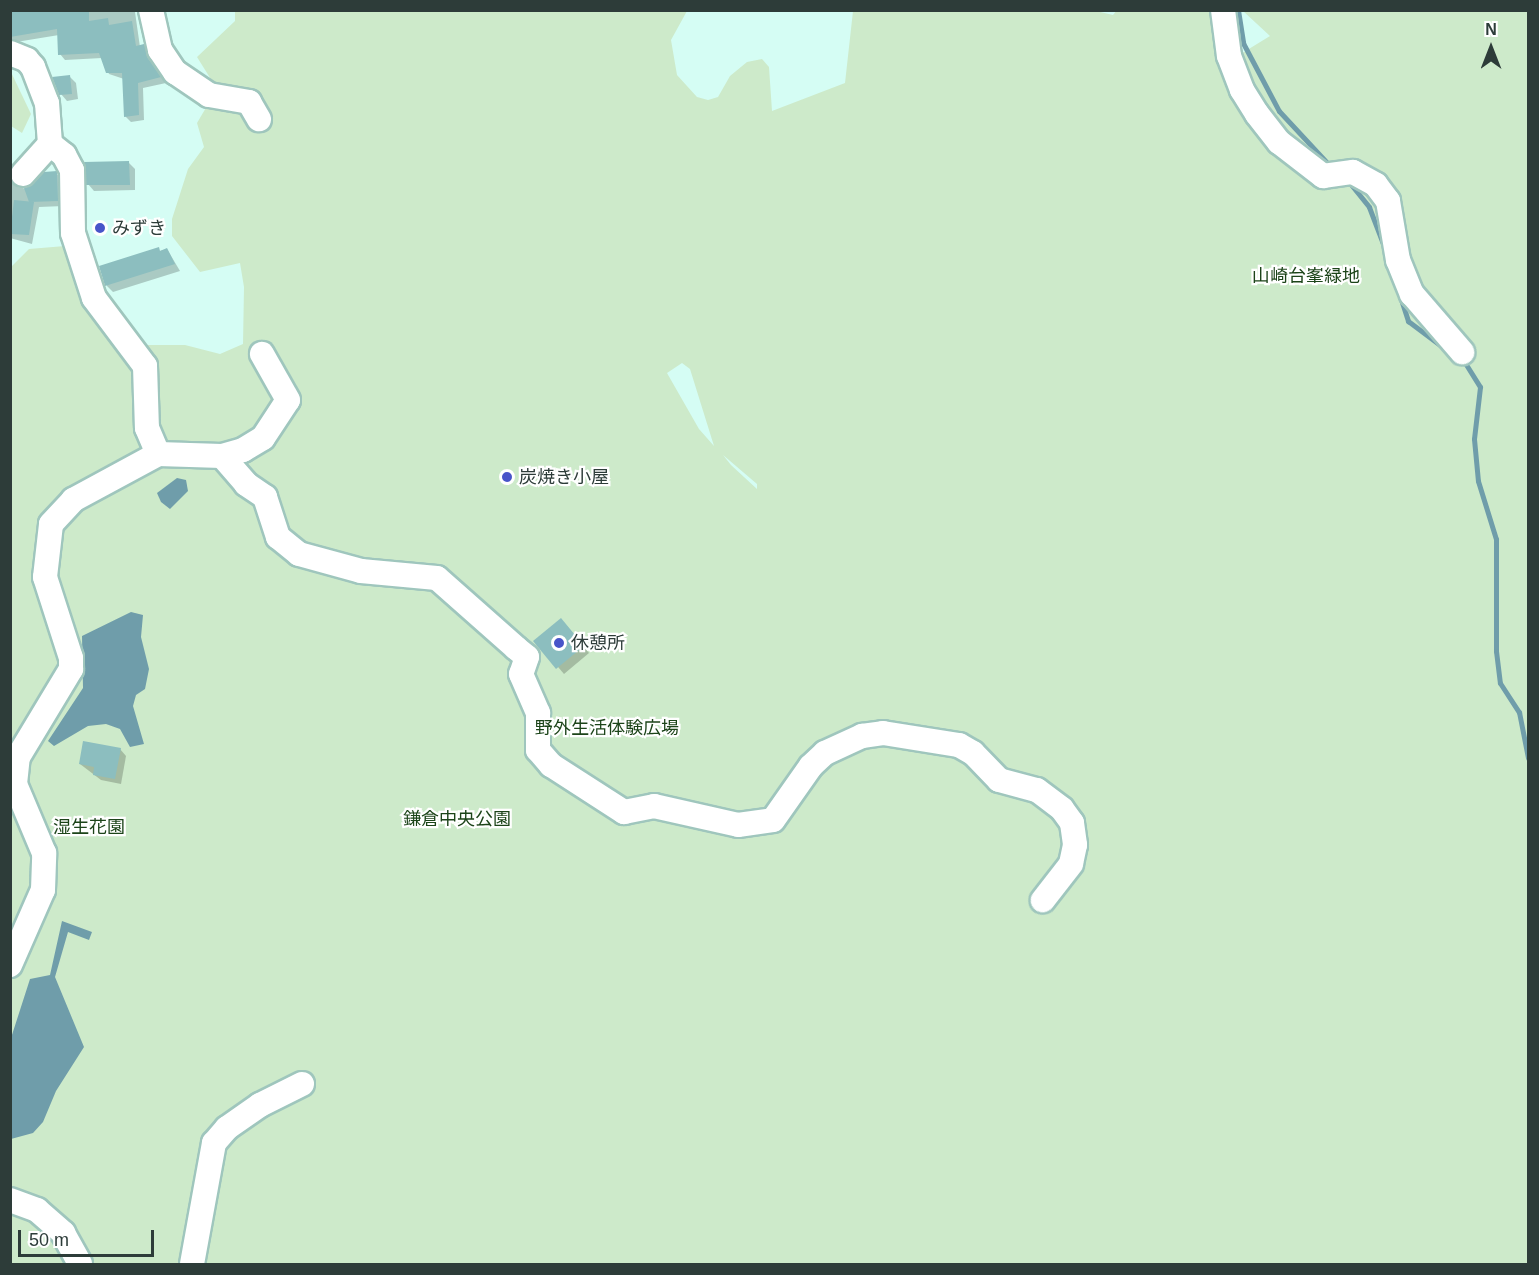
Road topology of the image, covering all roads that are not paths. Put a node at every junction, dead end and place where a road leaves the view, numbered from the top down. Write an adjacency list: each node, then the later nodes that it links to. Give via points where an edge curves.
1 (151, 10): 4 (street, via 160,50 175,72 210,95 249,102)
2 (1223, 10): 7 (street, via 1229,56 1242,90 1257,114 1286,149 1323,176 1353,172 1376,185 1388,201 1398,260 1412,294)
3 (10, 53): 5 (street, via 33,67 47,103)
4 (259, 119)
5 (50, 144): 6 (street); 9 (street, via 64,155 72,170 73,233 94,298 145,366 147,428)
6 (23, 174)
7 (1462, 351)
8 (262, 354): 10 (street, via 288,400 263,438)
9 (158, 454): 10 (street); 12 (street, via 73,500 51,524 45,577 72,658 71,669 18,758 15,784 44,853 43,890)
10 (222, 456): 11 (street, via 246,484 265,497 278,537 299,554 361,571 437,578 522,652 527,657 521,674 538,713 538,750 551,765 624,812 654,806 738,825 773,820 811,766 825,753 862,736 883,733 959,745 973,753 999,780 1037,790 1062,809 1072,823 1075,845 1071,864)
11 (1043, 900)
12 (10, 965)
13 (302, 1084): 16 (street, via 260,1105 227,1128 214,1143)
14 (10, 1200): 15 (street, via 37,1210 63,1233)
15 (80, 1264)
16 (192, 1264)

